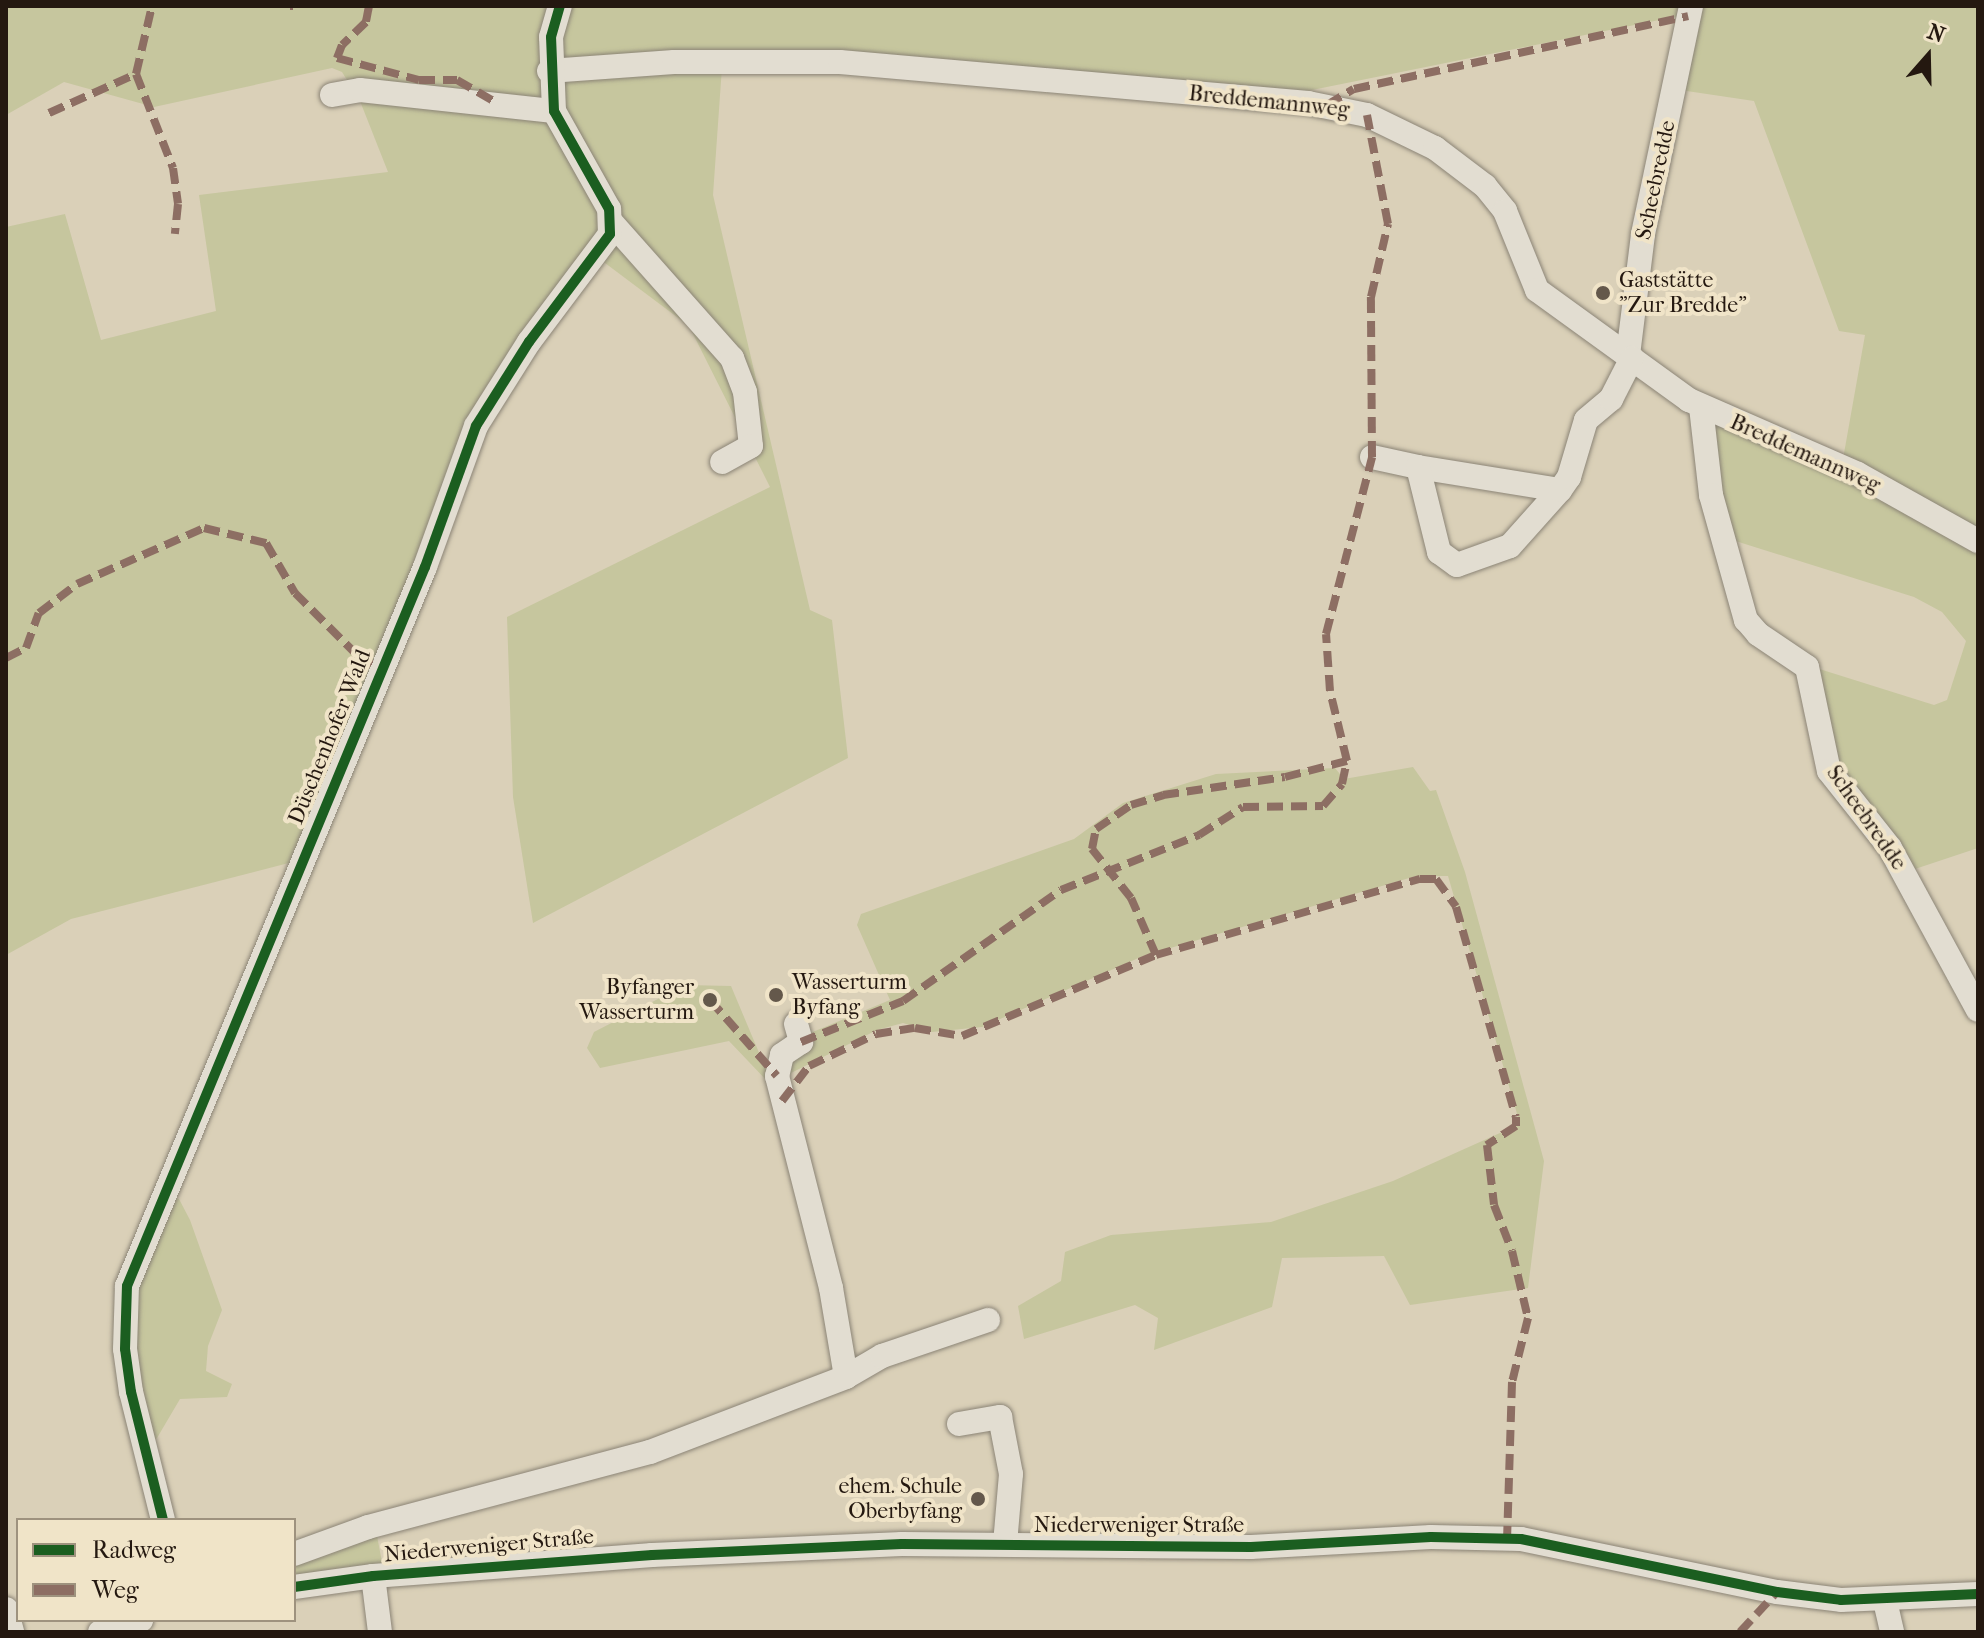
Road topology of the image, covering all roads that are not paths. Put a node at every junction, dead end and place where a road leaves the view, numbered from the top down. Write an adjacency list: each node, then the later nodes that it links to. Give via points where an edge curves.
1 (560, 6): 3 (street)
2 (1691, 6): 7 (street, Scheebredde, via 1643,234)
3 (549, 71): 5 (street); 7 (street, Breddemannweg, via 737,60 840,62 1349,109 1435,148 1485,186 1505,211 1537,290)
4 (332, 95): 5 (street, via 360,90)
5 (554, 111): 6 (street, via 564,137 598,186)
6 (612, 223): 10 (street, via 732,358 745,392 751,446); 19 (street, Düschenhofer Wald, via 601,250 529,342 476,426 425,567 127,1286 125,1349 131,1392)
7 (1630, 357): 8 (street, Breddemannweg); 12 (street, via 1611,399 1586,420)
8 (1701, 407): 13 (street, Breddemannweg, via 1858,474); 14 (street, Scheebredde, via 1711,495 1746,620 1807,667 1829,771 1890,848)
9 (1372, 457): 11 (street)
10 (722, 462)
11 (1418, 467): 12 (street); 12 (street, via 1439,552 1457,565 1510,546)
12 (1560, 490)
13 (1978, 541)
14 (1978, 1010)
15 (785, 1037): 17 (street, via 777,1076 831,1288)
16 (988, 1320): 17 (street, Niederweniger Straße, via 882,1356)
17 (846, 1377): 21 (street, Niederweniger Straße, via 650,1452 368,1527)
18 (959, 1424): 20 (street, via 1000,1417 1011,1474)
19 (162, 1518)
20 (1005, 1544): 22 (street, Niederweniger Straße, via 639,1555); 25 (street, Niederweniger Straße, via 1251,1547 1507,1538 1777,1592)
21 (296, 1553)
22 (373, 1576): 23 (street, Niederweniger Straße); 30 (street)
23 (296, 1587)
24 (1978, 1594): 25 (street, Niederweniger Straße)
25 (1885, 1601): 31 (street)
26 (6, 1609): 28 (street)
27 (134, 1622): 29 (street)
28 (12, 1632)
29 (100, 1632)
30 (380, 1632)
31 (1892, 1632)

